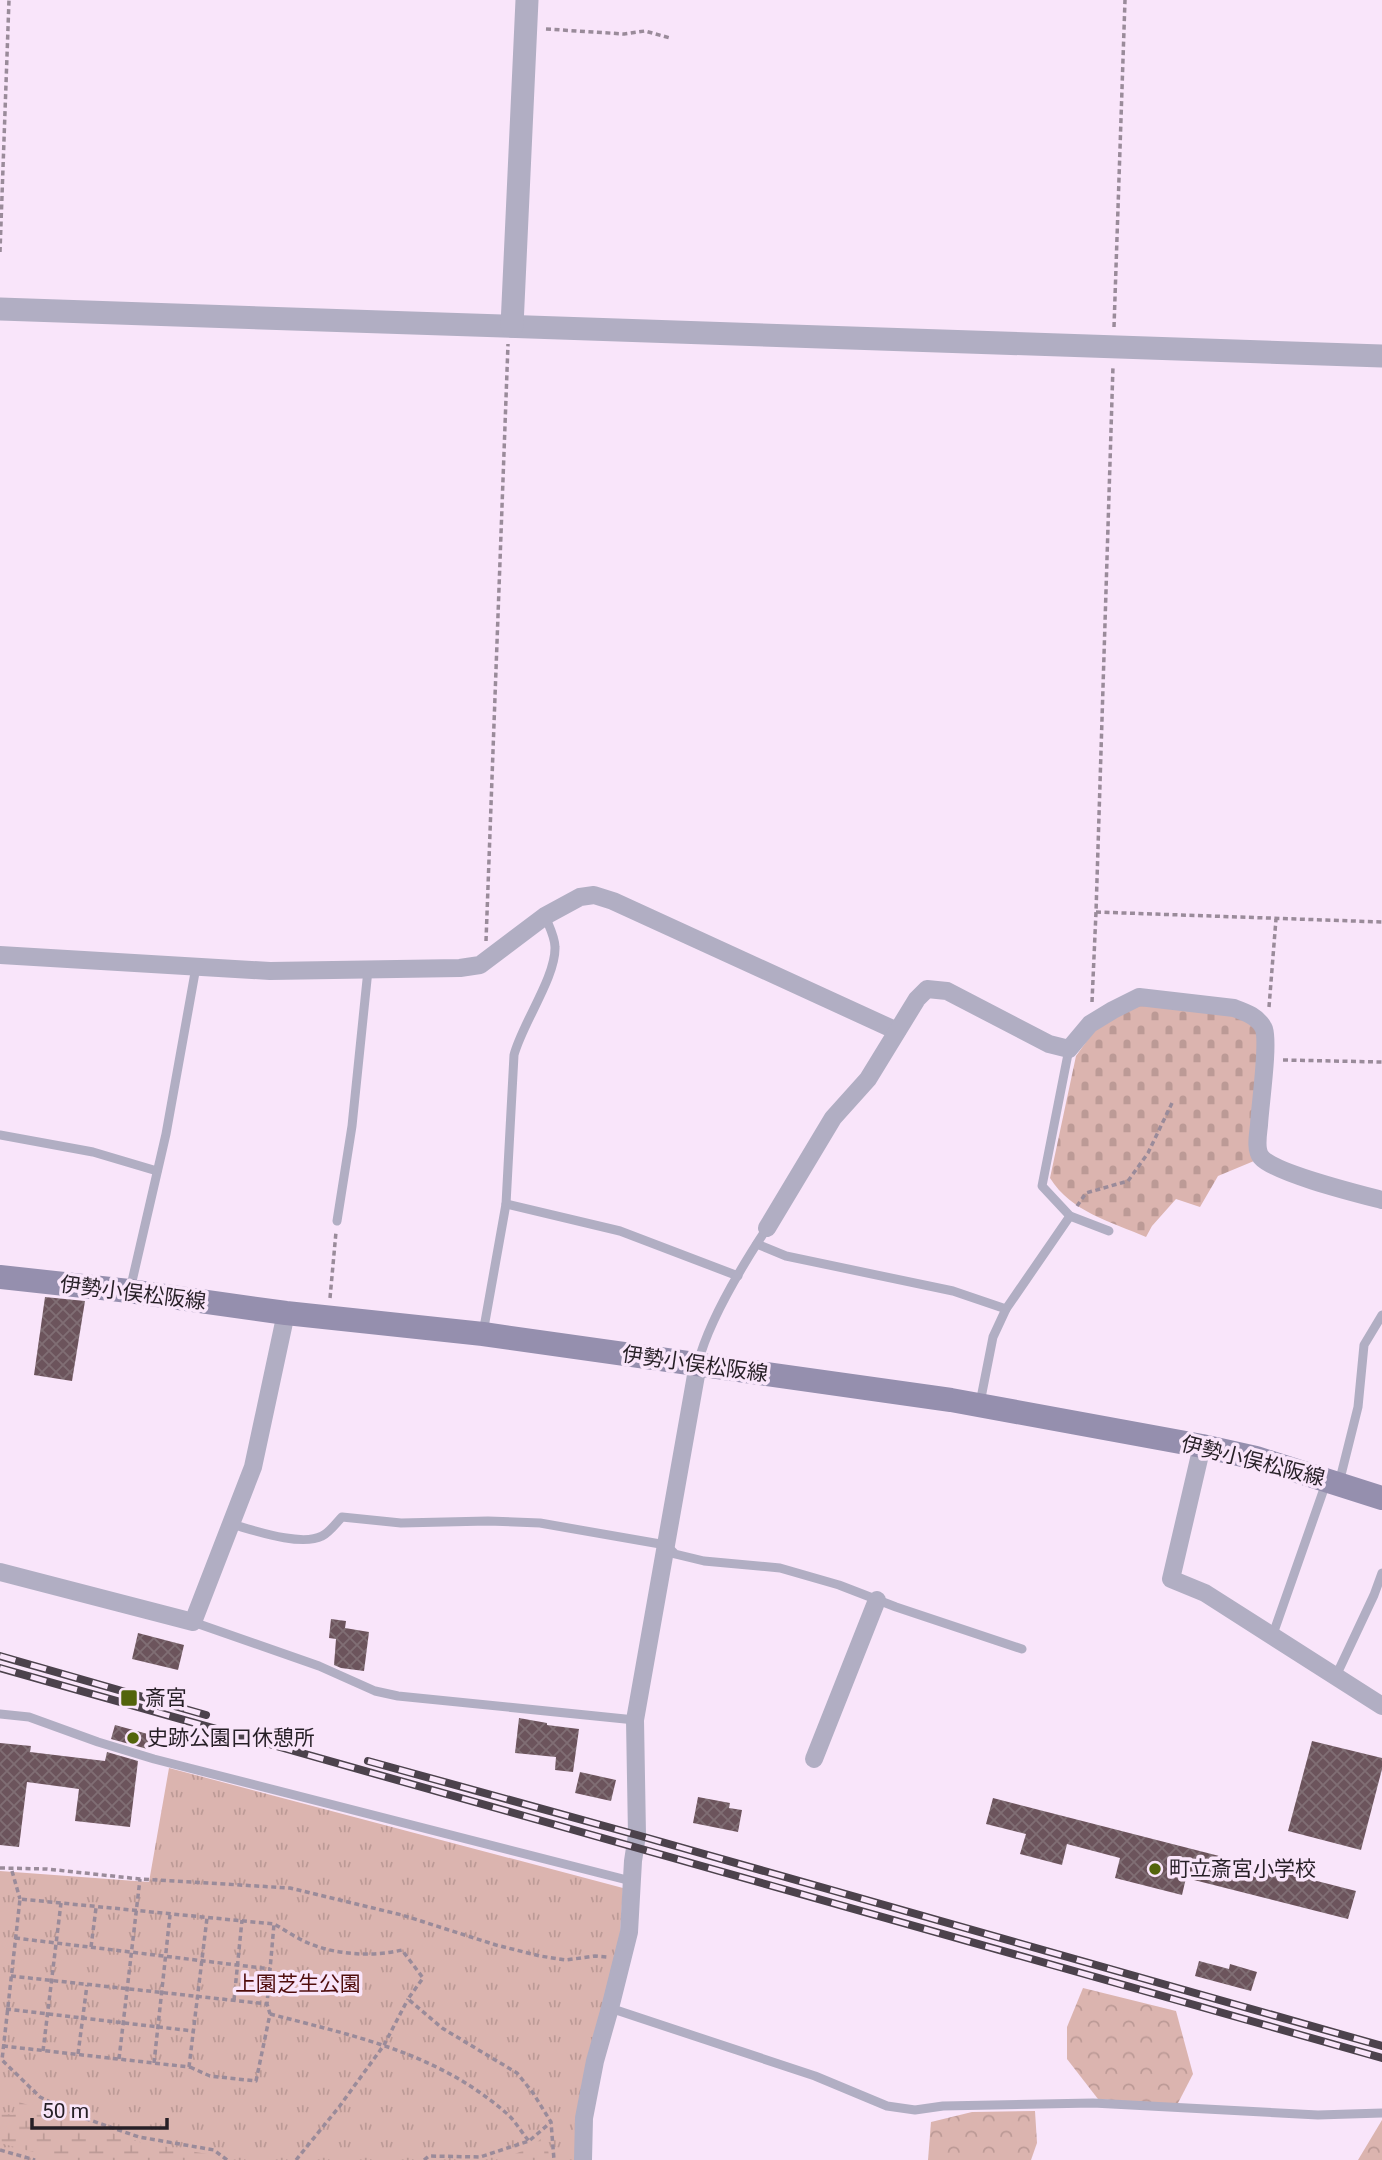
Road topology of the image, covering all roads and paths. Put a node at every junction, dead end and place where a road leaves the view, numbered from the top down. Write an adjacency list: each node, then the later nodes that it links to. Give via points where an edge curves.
1 (9, 0): 6 (path)
2 (527, 0): 4 (street)
3 (1125, 0): 9 (path)
4 (526, 29): 5 (path, via 645,31); 8 (street)
5 (670, 38)
6 (0, 252)
7 (0, 309): 8 (street)
8 (510, 326): 9 (street); 16 (path, via 485,940)
9 (1113, 347): 10 (street); 11 (path)
10 (1382, 356)
11 (1096, 912): 13 (path); 19 (path)
12 (545, 916): 16 (street); 21 (street, via 580,897 594,895 613,901); 29 (lane, via 555,948 547,979 514,1055)
13 (1276, 919): 14 (path); 20 (path, via 1269,1017)
14 (1382, 922)
15 (0, 955): 17 (street)
16 (493, 956): 18 (street, via 480,965 460,968)
17 (197, 967): 18 (street); 27 (lane)
18 (368, 970): 31 (lane)
19 (1090, 1024): 20 (street, via 1146,996 1234,1008 1258,1020); 22 (street)
20 (1264, 1030): 23 (street)
21 (897, 1031): 22 (street, via 927,989 947,991 1049,1044); 32 (street, via 868,1079 833,1118)
22 (1069, 1049): 30 (lane, via 1042,1186)
23 (1265, 1060): 24 (path); 28 (street, via 1257,1143 1261,1156 1275,1167)
24 (1382, 1062)
25 (1172, 1103): 30 (path, via 1148,1153 1128,1181 1086,1193)
26 (0, 1135): 27 (lane, via 93,1152)
27 (157, 1171): 37 (lane)
28 (1382, 1200)
29 (506, 1204): 35 (lane, via 620,1231); 42 (lane)
30 (1070, 1216): 33 (lane); 38 (lane)
31 (337, 1220): 41 (path)
32 (767, 1228): 34 (lane)
33 (1109, 1231)
34 (757, 1244): 35 (lane); 38 (lane, via 786,1256 953,1290)
35 (738, 1276): 43 (lane, via 703,1344)
36 (0, 1277): 37 (main road, 伊勢小俣松阪線)
37 (129, 1291): 39 (main road, 伊勢小俣松阪線)
38 (1006, 1309): 44 (lane, via 993,1337)
39 (286, 1313): 41 (main road, 伊勢小俣松阪線); 48 (street, via 253,1467)
40 (1382, 1315): 46 (lane, via 1364,1345 1358,1407)
41 (328, 1317): 42 (main road, 伊勢小俣松阪線)
42 (482, 1334): 43 (main road, 伊勢小俣松阪線)
43 (698, 1364): 44 (main road, 伊勢小俣松阪線); 49 (street)
44 (979, 1405): 45 (main road, 伊勢小俣松阪線)
45 (1202, 1446): 46 (main road, 伊勢小俣松阪線); 54 (street, via 1171,1578 1205,1593)
46 (1333, 1481): 47 (main road, 伊勢小俣松阪線); 54 (lane)
47 (1382, 1498)
48 (230, 1524): 49 (lane, via 311,1540 324,1536 342,1517 401,1523 540,1523); 53 (street)
49 (666, 1545): 52 (lane, via 675,1554 704,1561 780,1568); 59 (street)
50 (0, 1572): 53 (street)
51 (1382, 1573): 56 (lane)
52 (877, 1600): 55 (lane); 60 (street)
53 (193, 1622): 59 (lane, via 375,1691)
54 (1272, 1637): 56 (street)
55 (1022, 1649)
56 (1335, 1678): 57 (street)
57 (1382, 1706)
58 (0, 1714): 64 (lane, via 29,1717 154,1759)
59 (635, 1720): 64 (street, via 638,1835)
60 (814, 1759)
61 (0, 1868): 62 (path)
62 (11, 1870): 63 (path, via 47,1869); 65 (path)
63 (140, 1879): 68 (path); 78 (path, via 290,1888 540,1956 566,1961 595,1956)
64 (631, 1881): 78 (street, via 629,1932)
65 (20, 1899): 66 (path); 73 (path)
66 (61, 1903): 67 (path); 74 (path)
67 (96, 1907): 68 (path); 75 (path)
68 (136, 1911): 69 (path); 76 (path)
69 (170, 1915): 70 (path); 77 (path)
70 (207, 1918): 71 (path); 79 (path)
71 (242, 1920): 72 (path); 80 (path)
72 (274, 1924): 81 (path); 88 (path, via 309,1944 344,1953 385,1955 402,1950 423,1978)
73 (15, 1938): 74 (path); 82 (path)
74 (56, 1943): 75 (path); 83 (path)
75 (91, 1947): 76 (path)
76 (131, 1952): 77 (path); 85 (path)
77 (165, 1956): 79 (path); 86 (path)
78 (622, 1959): 91 (street)
79 (202, 1961): 80 (path); 87 (path)
80 (237, 1965): 81 (path); 89 (path)
81 (270, 1969): 90 (path)
82 (10, 1976): 83 (path); 92 (path)
83 (51, 1981): 84 (path); 93 (path)
84 (87, 1984): 85 (path); 95 (path)
85 (127, 1989): 86 (path); 96 (path)
86 (162, 1993): 87 (path); 98 (path)
87 (197, 1996): 89 (path); 99 (path)
88 (408, 1999): 100 (path); 108 (path, via 442,2028 517,2073)
89 (234, 2000): 90 (path)
90 (267, 2004): 94 (path)
91 (610, 2008): 107 (lane, via 816,2076 887,2106 915,2110 1093,2103 1318,2115); 116 (street, via 584,2118)
92 (6, 2009): 93 (path); 97 (path)
93 (47, 2014): 95 (path); 102 (path)
94 (270, 2014): 100 (path); 106 (path, via 256,2081 210,2076)
95 (83, 2019): 96 (path); 103 (path)
96 (123, 2023): 98 (path); 104 (path)
97 (2, 2027): 101 (path)
98 (158, 2027): 99 (path); 105 (path)
99 (193, 2031): 106 (path)
100 (384, 2045): 109 (path, via 455,2075 508,2113); 113 (path)
101 (3, 2046): 102 (path); 112 (path, via 2,2060 40,2097 139,2137 214,2150)
102 (43, 2050): 103 (path)
103 (78, 2054): 104 (path)
104 (119, 2059): 105 (path)
105 (154, 2063): 106 (path)
106 (189, 2067)
107 (1382, 2113)
108 (551, 2122): 109 (path); 115 (path)
109 (529, 2141): 114 (path, via 480,2157 429,2156)
110 (0, 2150): 111 (path)
111 (35, 2160)
112 (227, 2160)
113 (296, 2160)
114 (424, 2160)
115 (554, 2160)
116 (583, 2160)

